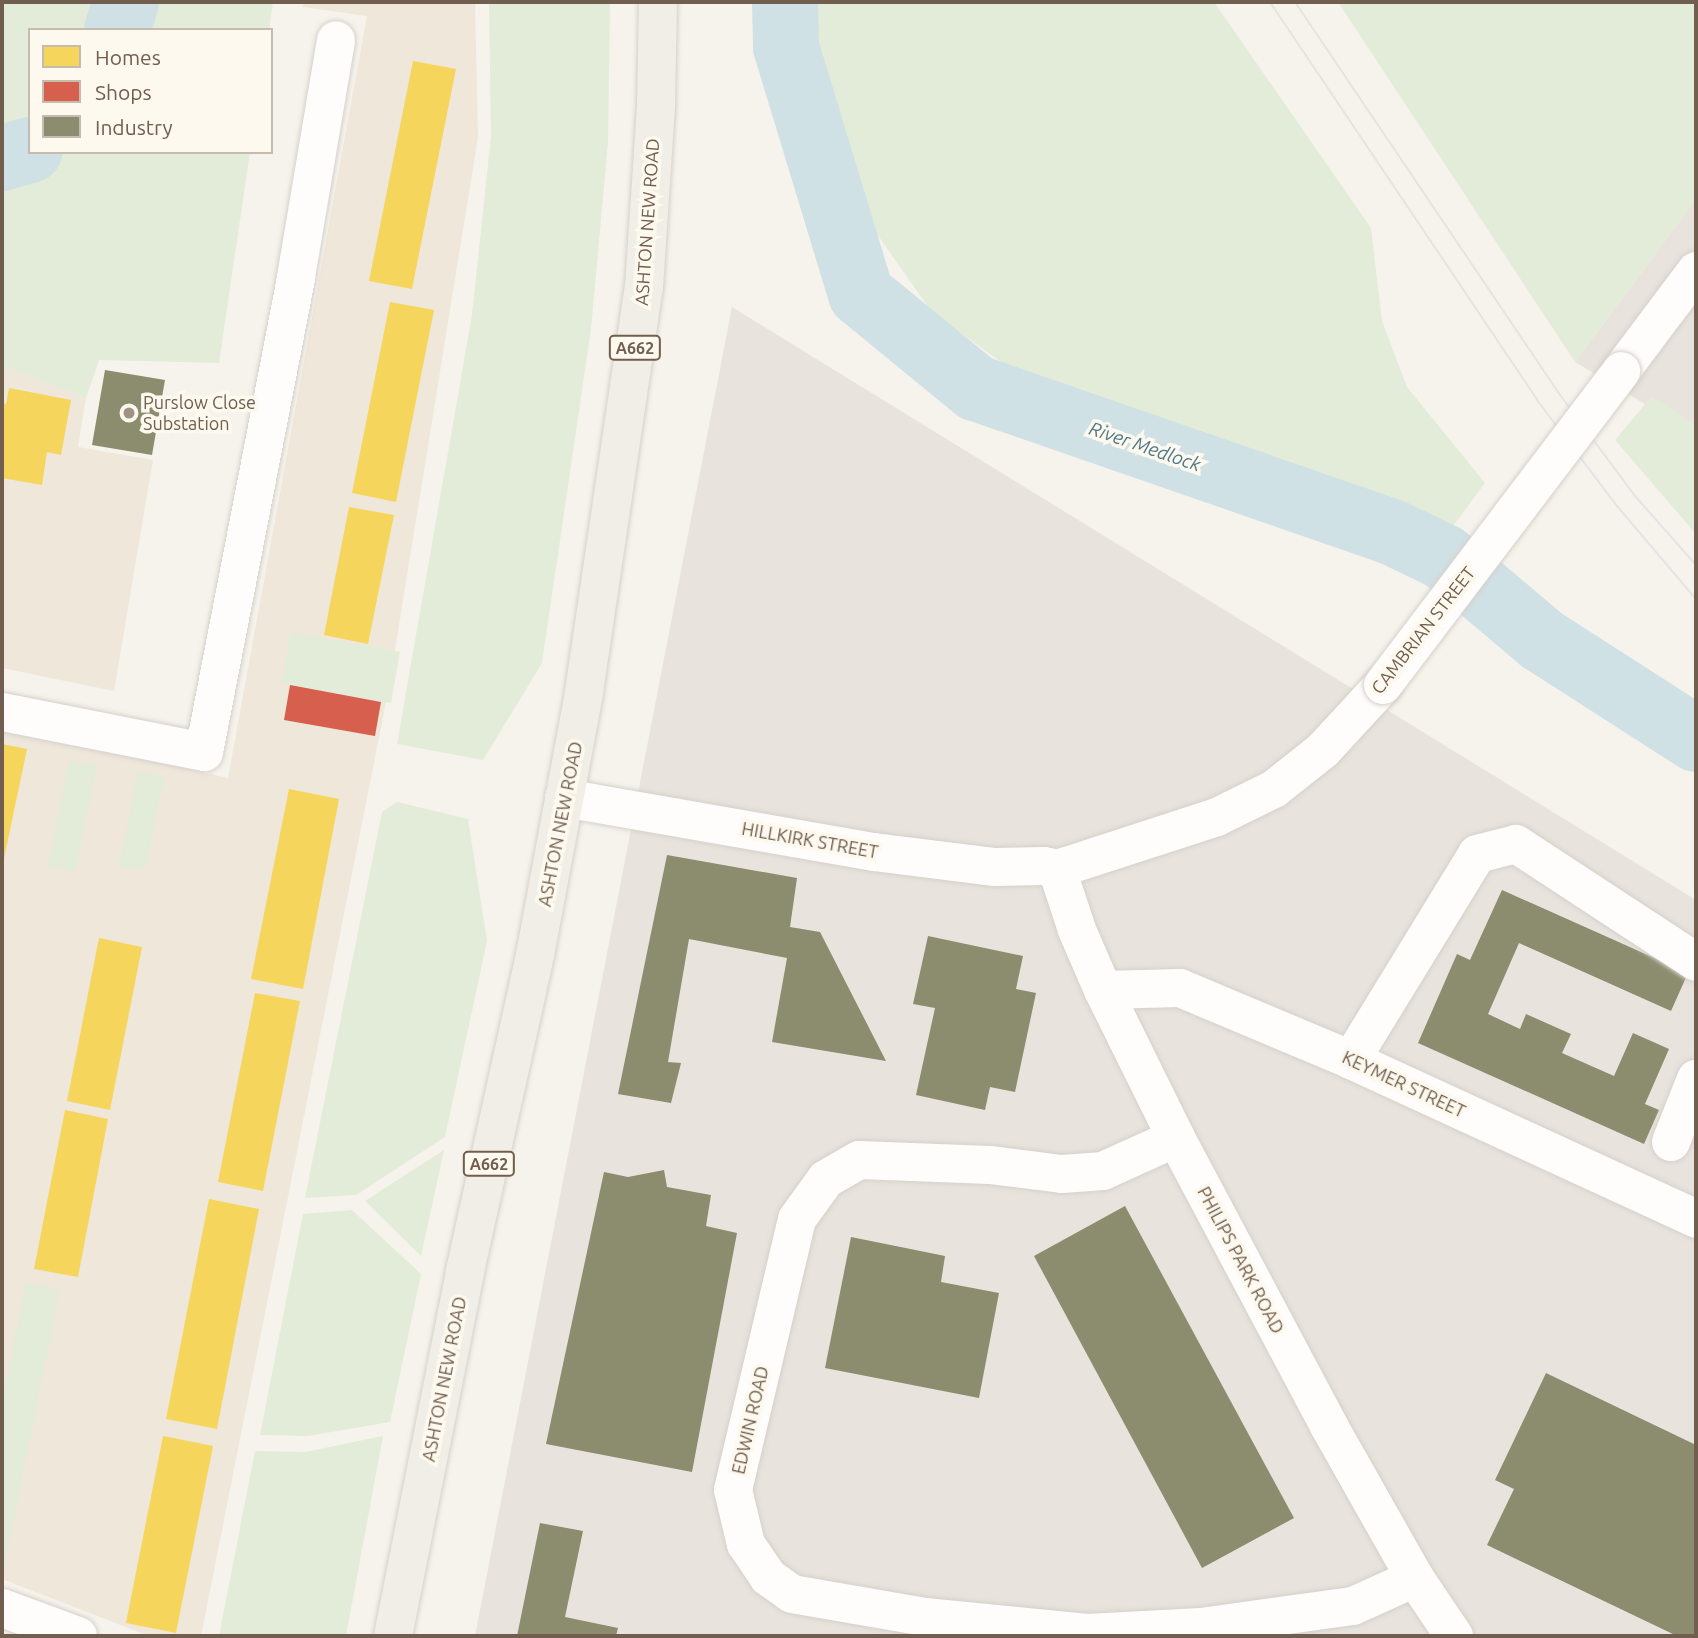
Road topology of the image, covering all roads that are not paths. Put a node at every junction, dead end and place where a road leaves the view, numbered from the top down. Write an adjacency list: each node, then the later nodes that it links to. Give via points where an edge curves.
1 (658, 2): 5 (main road, ASHTON NEW ROAD / A662, via 644,287)
2 (337, 40): 4 (street, via 204,752)
3 (1696, 271): 6 (street, CAMBRIAN STREET, bridge, via 1383,685 1323,750 1274,789 1217,817)
4 (2, 712)
5 (564, 798): 6 (street, HILLKIRK STREET, via 874,852 995,867); 17 (main road, ASHTON NEW ROAD / A662)
6 (1057, 869): 8 (street, PHILIPS PARK ROAD)
7 (1696, 962): 9 (street, via 1516,844 1477,854)
8 (1103, 990): 9 (street, KEYMER STREET, via 1180,988); 11 (street, PHILIPS PARK ROAD)
9 (1352, 1060): 13 (street, KEYMER STREET)
10 (1696, 1079): 12 (street)
11 (1176, 1138): 14 (street, PHILIPS PARK ROAD); 14 (street, EDWIN ROAD, via 1103,1171 1062,1174 990,1165 859,1160 826,1180 797,1219 733,1490 746,1544 768,1577 792,1594 925,1616 1087,1633 1201,1628 1353,1606)
12 (1671, 1142)
13 (1696, 1219)
14 (1415, 1578): 18 (street, PHILIPS PARK ROAD)
15 (2, 1608): 16 (street)
16 (78, 1636)
17 (393, 1636)
18 (1454, 1636)

